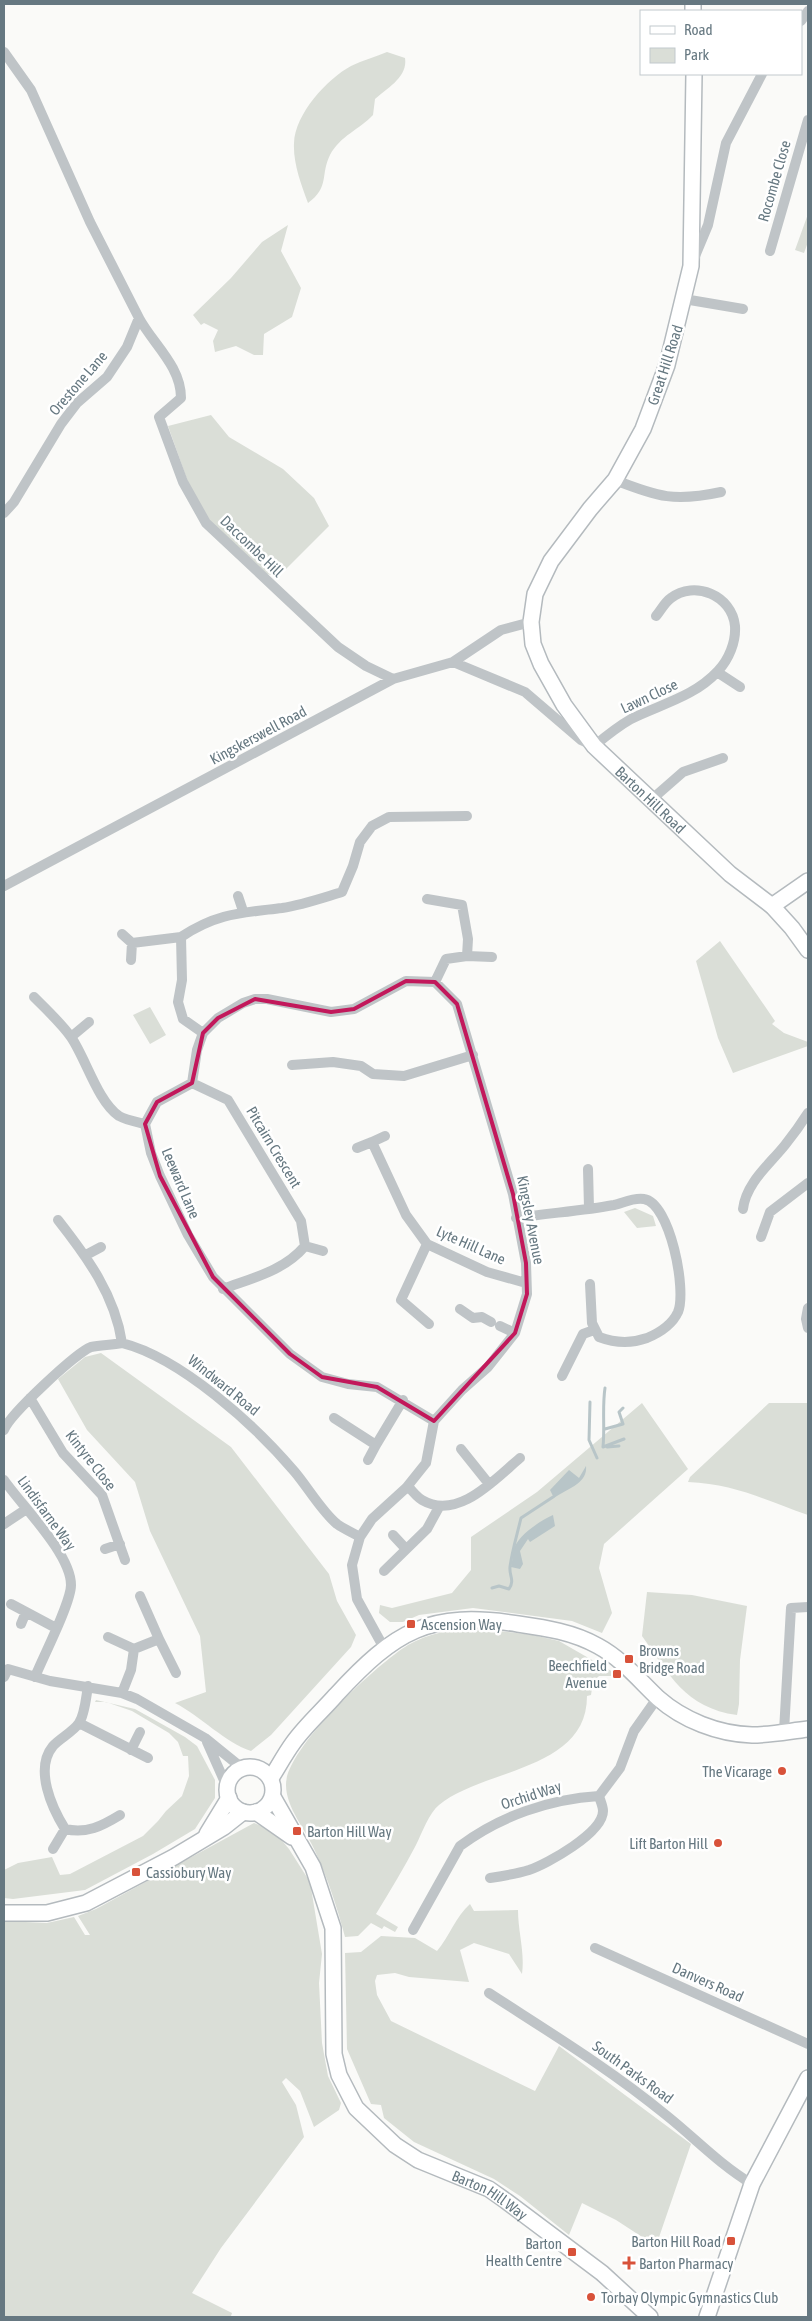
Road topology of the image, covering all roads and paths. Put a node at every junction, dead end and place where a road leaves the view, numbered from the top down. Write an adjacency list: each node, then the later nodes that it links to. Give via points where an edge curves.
1 (4, 52): 9 (street, via 31,90 90,222)
2 (694, 75): 6 (street, Great Hill Road)
3 (761, 75): 6 (street, via 726,143 708,224)
4 (808, 120): 5 (street, Rocombe Close)
5 (770, 251)
6 (691, 266): 7 (street, Great Hill Road)
7 (684, 298): 8 (street); 10 (street, Great Hill Road, via 667,365 643,429)
8 (743, 308)
9 (138, 318): 12 (street, Orestone Lane, via 127,348 108,377 77,403); 17 (street, Daccombe Hill, via 162,350 179,381 180,398 159,417 184,482 206,523 338,647)
10 (616, 480): 11 (street, via 656,496 694,498); 14 (street, Great Hill Road, via 551,560 535,594)
11 (721, 492)
12 (4, 513)
13 (656, 616): 16 (street, Lawn Close, via 671,598 688,590 704,590 717,596 735,624 728,658)
14 (531, 622): 15 (street, Kingskerswell Road, via 501,630); 19 (street, Barton Hill Road, via 533,644 541,664 564,705)
15 (453, 662): 17 (street, Kingskerswell Road); 19 (street, via 525,692 581,740)
16 (717, 672): 18 (street); 19 (street, Lawn Close, via 678,701 632,719)
17 (393, 679): 24 (street, Kingskerswell Road)
18 (740, 687)
19 (594, 746): 21 (street, Barton Hill Road)
20 (723, 758): 21 (street, via 683,772)
21 (651, 800): 27 (street, Barton Hill Road, via 730,874)
22 (467, 816): 28 (street, via 389,817 372,826 360,842 342,892 283,908)
23 (808, 881): 27 (street)
24 (4, 886)
25 (238, 896): 28 (street)
26 (428, 899): 33 (street, via 462,905 468,939)
27 (772, 906): 32 (street, Barton Hill Road)
28 (243, 911): 30 (street, via 195,927)
29 (122, 934): 31 (street)
30 (181, 937): 31 (street); 39 (street, via 182,980 178,1002 183,1019)
31 (132, 943): 35 (street)
32 (808, 950)
33 (467, 956): 34 (street); 36 (street, via 446,959)
34 (492, 957)
35 (131, 960)
36 (435, 982): 39 (street, via 406,981 354,1009 331,1012 255,999 218,1018); 41 (street, via 457,1004)
37 (34, 997): 40 (street)
38 (90, 1022): 40 (street)
39 (203, 1033): 43 (street)
40 (71, 1037): 45 (street, via 108,1105 120,1116)
41 (472, 1055): 42 (street, via 404,1076 373,1074 361,1066 333,1062); 53 (street, Kingsley Avenue, via 513,1194)
42 (292, 1065)
43 (192, 1083): 45 (street, via 157,1102); 57 (street, Pitcairn Crescent, via 228,1100 301,1221)
44 (808, 1113): 52 (street, via 744,1196)
45 (145, 1124): 63 (street, Leeward Lane, via 151,1153 180,1219 213,1278)
46 (385, 1136): 47 (street)
47 (372, 1142): 48 (street); 56 (street, Lyte Hill Lane, via 406,1215)
48 (357, 1148)
49 (588, 1170): 51 (street)
50 (808, 1183): 55 (street, via 770,1212)
51 (590, 1208): 53 (street); 68 (street, via 643,1198 653,1203 661,1211 676,1257 681,1295 678,1312 658,1334 636,1342 624,1342 599,1337)
52 (743, 1209)
53 (516, 1218): 61 (street, Kingsley Avenue, via 526,1262)
54 (58, 1220): 60 (street)
55 (761, 1237)
56 (427, 1244): 61 (street, Lyte Hill Lane, via 486,1272); 66 (street, via 401,1300)
57 (305, 1246): 59 (street); 63 (street, via 286,1265)
58 (101, 1247): 60 (street)
59 (323, 1251)
60 (86, 1255): 70 (street, via 119,1319)
61 (526, 1283): 69 (street, Kingsley Avenue, via 527,1294)
62 (590, 1284): 68 (street)
63 (223, 1289): 73 (street, Leeward Lane, via 290,1354 322,1377 377,1387)
64 (808, 1308): 67 (street)
65 (460, 1309): 69 (street, via 473,1318 482,1317)
66 (429, 1324)
67 (808, 1328)
68 (594, 1330): 71 (street, via 583,1334)
69 (515, 1333): 75 (street, Kingsley Avenue, via 488,1367)
70 (122, 1343): 72 (street, via 90,1348); 88 (street, Windward Road, via 172,1364 229,1408 293,1470 336,1524)
71 (562, 1376)
72 (30, 1398): 76 (street); 89 (street, Kintyre Close, via 64,1454 102,1495)
73 (403, 1400): 75 (street, Leeward Lane); 77 (street)
74 (334, 1418): 77 (street)
75 (434, 1421): 83 (street, via 426,1462)
76 (4, 1430)
77 (376, 1445): 80 (street)
78 (461, 1449): 82 (street)
79 (520, 1458): 82 (street)
80 (368, 1460)
81 (4, 1480): 85 (street, Lindisfarne Way)
82 (489, 1484): 84 (street, via 472,1497)
83 (408, 1486): 84 (street, via 421,1500); 88 (street, via 372,1519)
84 (439, 1506): 91 (street, via 427,1529)
85 (25, 1510): 86 (street); 99 (street, Lindisfarne Way, via 58,1551 69,1572 68,1602)
86 (4, 1524)
87 (393, 1535): 91 (street)
88 (360, 1537): 102 (street, via 352,1565 357,1599)
89 (120, 1544): 90 (street); 92 (street, Kintyre Close)
90 (105, 1549)
91 (406, 1549): 93 (street)
92 (125, 1560)
93 (384, 1571)
94 (140, 1596): 101 (street)
95 (11, 1604): 97 (street)
96 (808, 1607): 112 (street, via 791,1608)
97 (26, 1612): 98 (street); 99 (street)
98 (20, 1624)
99 (56, 1628): 106 (street, Lindisfarne Way)
100 (108, 1637): 103 (street)
101 (159, 1639): 103 (street); 105 (street)
102 (384, 1648): 109 (street, via 426,1625 461,1619 545,1628 574,1635 610,1653); 115 (street)
103 (134, 1649): 108 (street, via 131,1670)
104 (5, 1671): 106 (street)
105 (176, 1673)
106 (35, 1677): 107 (street)
107 (88, 1686): 108 (street); 110 (street)
108 (122, 1693): 114 (street, via 163,1712)
109 (658, 1697): 112 (street, via 678,1713 708,1726 753,1735); 122 (street, via 634,1731 620,1768)
110 (79, 1723): 116 (street); 126 (street, via 52,1747 47,1757 45,1776 52,1806)
111 (808, 1729): 112 (street)
112 (784, 1731)
113 (140, 1732): 116 (street)
114 (205, 1738): 118 (street); 121 (street)
115 (294, 1742): 119 (street); 120 (street)
116 (131, 1750): 117 (street)
117 (148, 1758)
118 (242, 1768): 119 (street); 121 (street, via 232,1776)
119 (258, 1768): 120 (street)
120 (271, 1778): 123 (street)
121 (228, 1793): 124 (street, via 233,1806); 127 (street)
122 (599, 1796): 130 (street, via 603,1810 599,1822 557,1858 529,1870); 132 (street, Orchid Way, via 569,1798 505,1819 460,1846)
123 (273, 1797): 124 (street, via 265,1808); 128 (street, Barton Hill Way)
124 (250, 1812): 127 (street); 128 (street, Barton Hill Way, via 273,1821)
125 (120, 1816): 126 (street, via 91,1831)
126 (65, 1829): 129 (street)
127 (203, 1840): 131 (street, via 86,1903 47,1913)
128 (297, 1841): 138 (street, Barton Hill Way, via 313,1866 333,1928 334,2054 339,2074 356,2108 395,2145 418,2160 489,2189 506,2201 602,2273)
129 (53, 1849)
130 (490, 1878)
131 (4, 1913)
132 (413, 1930)
133 (595, 1948): 135 (street, Danvers Road)
134 (490, 1993): 137 (street, South Parks Road, via 601,2066 666,2114 726,2168)
135 (808, 2044)
136 (808, 2078): 137 (street)
137 (752, 2184): 139 (street)
138 (650, 2317)
139 (707, 2317)

